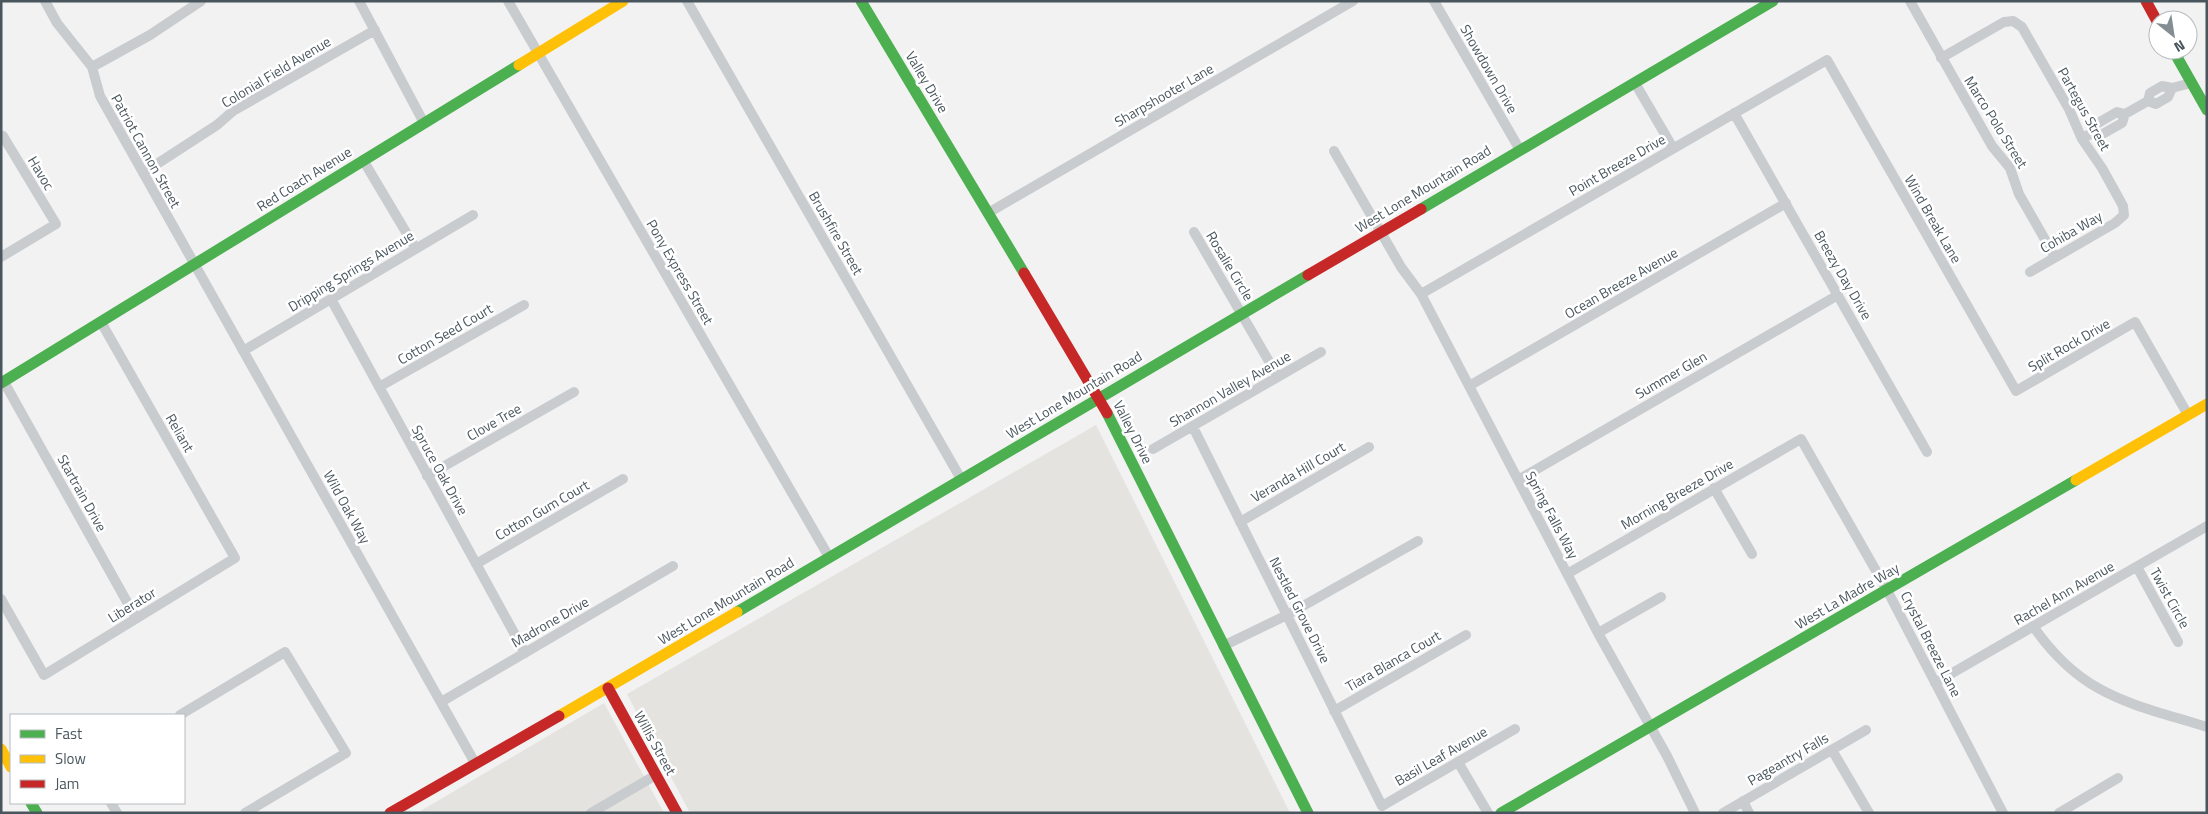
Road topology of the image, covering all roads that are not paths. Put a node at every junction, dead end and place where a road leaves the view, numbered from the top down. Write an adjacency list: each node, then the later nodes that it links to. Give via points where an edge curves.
1 (45, 1): 17 (street, Patriot Cannon Street, via 56,23)
2 (201, 1): 17 (street, via 150,35)
3 (359, 1): 12 (street)
4 (508, 1): 13 (street, Pony Express Street)
5 (623, 1): 13 (street, Red Coach Avenue)
6 (686, 1): 65 (street, Brushfire Street)
7 (861, 1): 31 (street, Valley Drive)
8 (1353, 1): 31 (street, Sharpshooter Lane)
9 (1434, 1): 26 (street, Showdown Drive)
10 (1773, 1): 18 (street, West Lone Mountain Road)
11 (1910, 1): 14 (street, Marco Polo Street)
12 (375, 30): 22 (street); 29 (street, Colonial Field Avenue, via 233,111)
13 (538, 54): 22 (street, Red Coach Avenue); 73 (street, Pony Express Street)
14 (1941, 58): 23 (street, Partegus Street, via 2004,22 2013,21 2022,27); 38 (street, Marco Polo Street, via 1992,146 2010,168 2019,194)
15 (1827, 60): 21 (street, Point Breeze Drive); 53 (street, Wind Break Lane)
16 (2178, 60): 19 (street)
17 (92, 67): 29 (street, Patriot Cannon Street, via 100,96)
18 (1635, 82): 25 (street); 26 (street, West Lone Mountain Road)
19 (2191, 83): 20 (street); 23 (street, via 2172,88 2162,86 2150,94 2148,101 2125,114 2122,123 2099,136)
20 (2207, 110)
21 (1734, 113): 25 (street, Point Breeze Drive); 30 (street, Breezy Day Drive)
22 (424, 123): 28 (street, Red Coach Avenue)
23 (2086, 136): 33 (street, Partegus Street, via 2123,206)
24 (2, 137): 37 (street, Havoc, via 56,224)
25 (1674, 148): 41 (street, Point Breeze Drive)
26 (1520, 150): 35 (street, West Lone Mountain Road)
27 (1334, 151): 35 (street, Spring Falls Way)
28 (363, 160): 36 (street); 39 (street, Red Coach Avenue)
29 (143, 173): 39 (street, Patriot Cannon Street)
30 (1786, 203): 42 (street, Breezy Day Drive); 51 (street, Ocean Breeze Avenue)
31 (988, 213): 55 (street, Valley Drive)
32 (473, 215): 36 (street, Dripping Springs Avenue)
33 (2124, 215): 38 (street, Cohiba Way)
34 (1194, 232): 45 (street, Rosalie Circle)
35 (1381, 232): 41 (street, Spring Falls Way); 45 (street, West Lone Mountain Road)
36 (416, 249): 43 (street, Dripping Springs Avenue)
37 (1, 257)
38 (2056, 257): 40 (street, Cohiba Way)
39 (194, 264): 46 (street, Red Coach Avenue); 47 (street, Wild Oak Way)
40 (2030, 272)
41 (1421, 294): 51 (street, Spring Falls Way)
42 (1838, 295): 62 (street, Breezy Day Drive); 66 (street, Summer Glen)
43 (331, 299): 47 (street, Dripping Springs Avenue); 52 (street, Spruce Oak Drive)
44 (524, 305): 52 (street, Cotton Seed Court)
45 (1242, 314): 49 (street, Rosalie Circle); 55 (street, West Lone Mountain Road)
46 (101, 322): 50 (street, Red Coach Avenue); 72 (street, Reliant)
47 (243, 351): 91 (street, Wild Oak Way)
48 (1321, 352): 49 (street, Shannon Valley Avenue)
49 (1278, 377): 58 (street, Shannon Valley Avenue)
50 (3, 382): 82 (street, Startrain Drive)
51 (1469, 386): 66 (street, Spring Falls Way)
52 (379, 387): 63 (street, Spruce Oak Drive)
53 (2016, 391): 57 (street, Split Rock Drive, via 2135,322)
54 (574, 392): 63 (street, Clove Tree)
55 (1099, 398): 65 (street, West Lone Mountain Road); 87 (street, Valley Drive)
56 (2207, 404): 57 (street, West La Madre Way)
57 (2188, 415): 78 (street, West La Madre Way)
58 (1192, 427): 61 (street, Shannon Valley Avenue); 68 (street, Nestled Grove Drive)
59 (1801, 439): 67 (street, Morning Breeze Drive); 78 (street, Crystal Breeze Lane)
60 (1369, 447): 68 (street, Veranda Hill Court)
61 (1153, 449)
62 (1927, 452)
63 (427, 476): 74 (street, Spruce Oak Drive)
64 (623, 479): 74 (street, Cotton Gum Court)
65 (961, 479): 73 (street, West Lone Mountain Road)
66 (1518, 480): 77 (street, Spring Falls Way)
67 (1714, 488): 71 (street); 77 (street, Morning Breeze Drive)
68 (1240, 522): 81 (street, Nestled Grove Drive)
69 (2207, 526): 76 (street, Rachel Ann Avenue)
70 (1418, 541): 81 (street)
71 (1752, 554)
72 (235, 558): 82 (street, Liberator)
73 (829, 558): 90 (street, West Lone Mountain Road)
74 (476, 564): 88 (street, Spruce Oak Drive)
75 (673, 566): 88 (street, Madrone Drive)
76 (2137, 567): 83 (street, Rachel Ann Avenue); 86 (street, Twist Circle)
77 (1567, 574): 84 (street, Spring Falls Way)
78 (1887, 590): 89 (street, Crystal Breeze Lane); 94 (street, West La Madre Way)
79 (1661, 597): 84 (street)
80 (1, 599): 82 (street, Liberator, via 44,675)
81 (1287, 615): 87 (street); 92 (street, Nestled Grove Drive)
82 (136, 618)
83 (2033, 626): 89 (street, Rachel Ann Avenue); 95 (street, via 2064,665 2102,692)
84 (1598, 633): 94 (street, Spring Falls Way)
85 (1466, 635): 92 (street, Tiara Blanca Court)
86 (2178, 642)
87 (1223, 646): 111 (street, Valley Drive)
88 (525, 653): 91 (street, Madrone Drive)
89 (1935, 683): 118 (street, Crystal Breeze Lane)
90 (608, 688): 101 (street, West Lone Mountain Road); 103 (street, Willis Street)
91 (440, 702): 101 (street, Wild Oak Way)
92 (1334, 711): 106 (street, Nestled Grove Drive)
93 (182, 714): 107 (street, via 286,652 346,753)
94 (1652, 727): 113 (street, West La Madre Way); 114 (street, Spring Falls Way)
95 (2207, 727)
96 (1515, 730): 100 (street, Basil Leaf Avenue)
97 (1866, 730): 99 (street, Pageantry Falls)
98 (1, 749): 102 (street)
99 (1832, 750): 105 (street, Pageantry Falls); 117 (street)
100 (1458, 762): 106 (street, Basil Leaf Avenue); 112 (street)
101 (475, 763): 108 (street, West Lone Mountain Road)
102 (10, 765)
103 (656, 775): 109 (street); 110 (street, Willis Street)
104 (2118, 778): 119 (street)
105 (1743, 801): 115 (street, Pageantry Falls); 116 (street)
106 (1382, 806)
107 (245, 813)
108 (390, 813)
109 (591, 813)
110 (676, 813)
111 (1308, 813)
112 (1488, 813)
113 (1501, 813)
114 (1695, 813)
115 (1723, 813)
116 (1749, 813)
117 (1869, 813)
118 (2003, 813)
119 (2059, 813)

